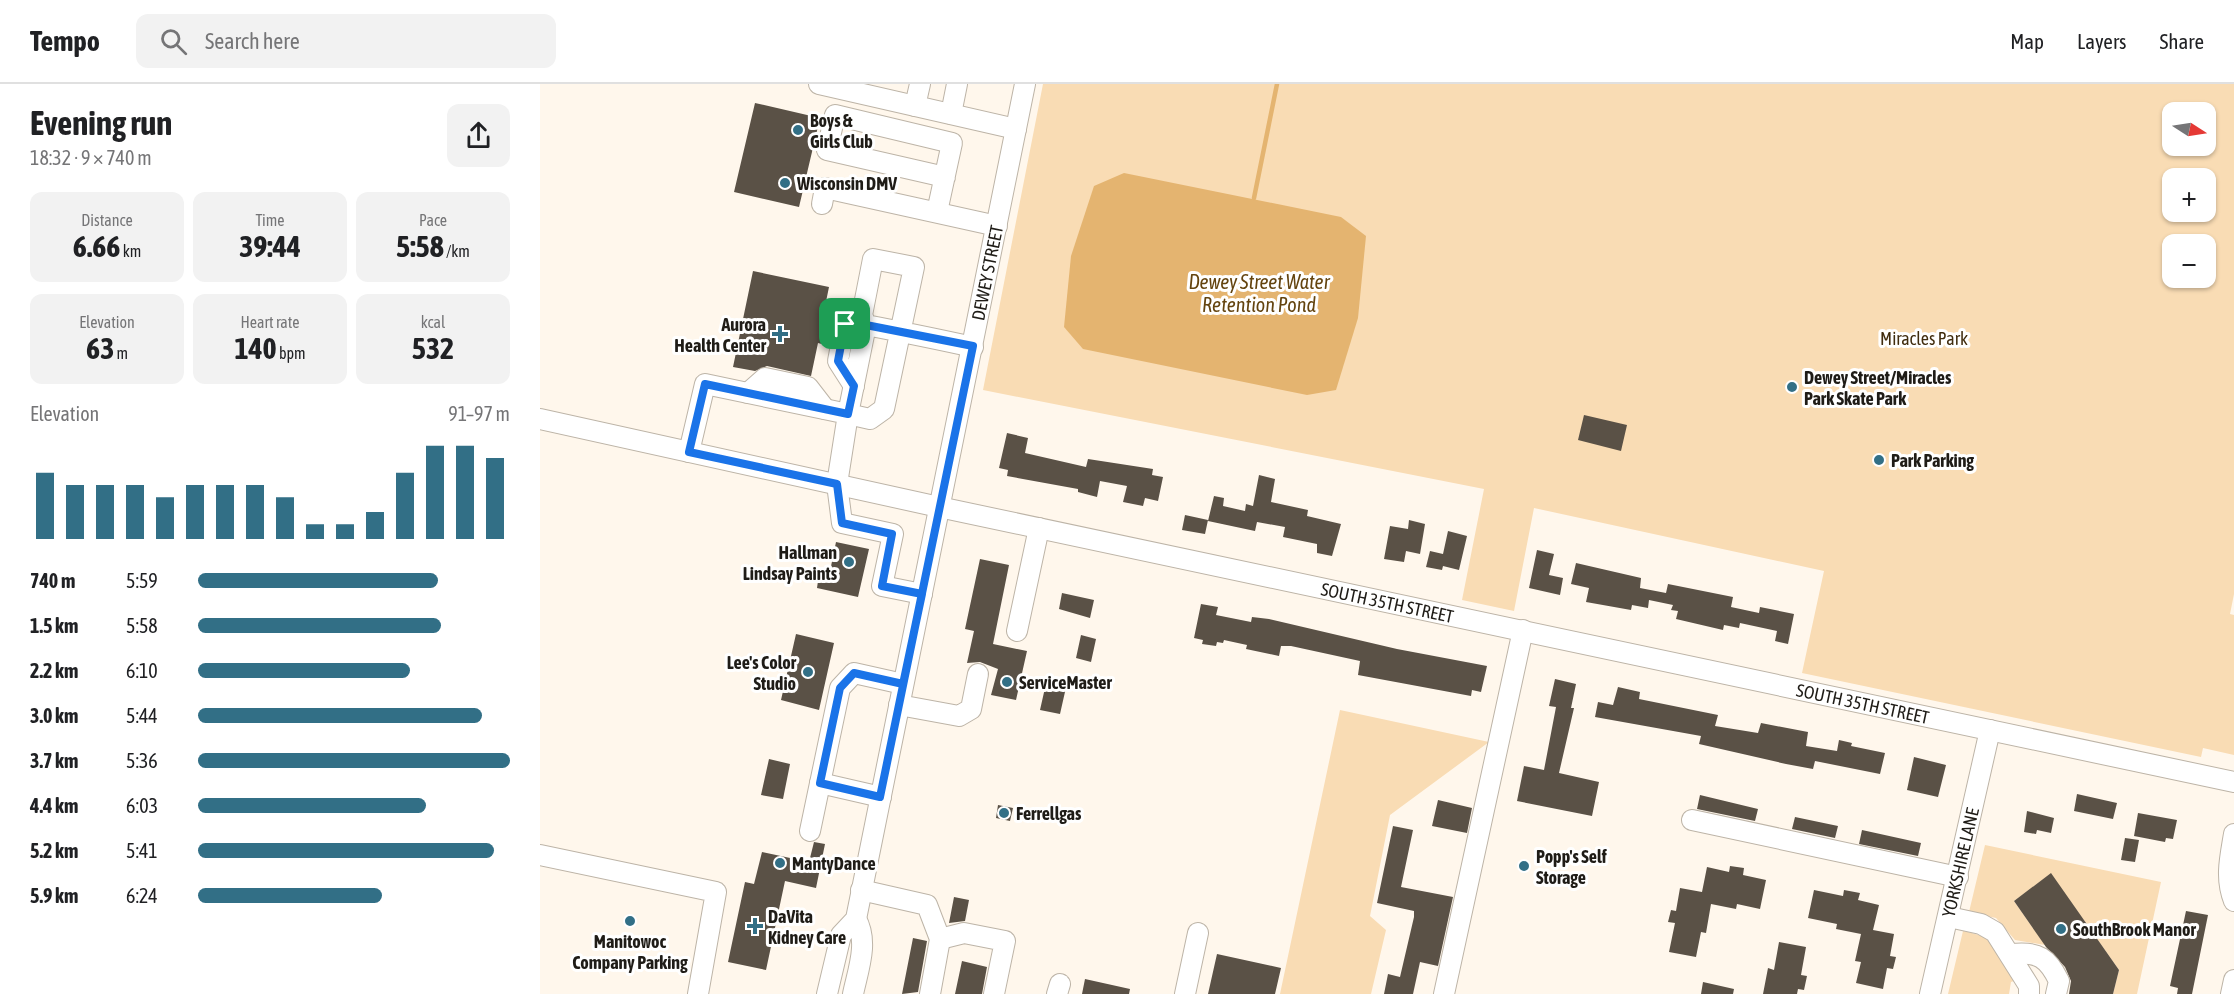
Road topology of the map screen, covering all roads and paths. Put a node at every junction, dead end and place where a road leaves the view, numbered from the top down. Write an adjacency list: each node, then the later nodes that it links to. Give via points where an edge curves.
1 (819, 84): 5 (street)
2 (920, 84): 5 (street)
3 (957, 84): 6 (street)
4 (1025, 84): 7 (street, DEWEY STREET)
5 (915, 106): 6 (street)
6 (951, 114): 7 (street)
7 (1016, 129): 11 (street, DEWEY STREET)
8 (945, 177): 8 (street, via 952,142 835,115 827,150); 10 (street)
9 (822, 204): 10 (street, via 825,188)
10 (937, 213): 11 (street)
11 (997, 225): 14 (street, DEWEY STREET)
12 (864, 320): 13 (street); 13 (street, via 873,259 914,267); 15 (street)
13 (900, 332): 14 (street); 15 (street, via 884,409 870,418)
14 (973, 346): 19 (street, DEWEY STREET)
15 (848, 414): 17 (street, via 705,384); 18 (street)
16 (540, 419): 17 (street, SOUTH 35TH STREET)
17 (689, 452): 18 (street, SOUTH 35TH STREET)
18 (837, 484): 19 (street, SOUTH 35TH STREET); 21 (street, via 842,523 892,534 882,586)
19 (939, 507): 20 (street, SOUTH 35TH STREET); 21 (street, DEWEY STREET)
20 (1039, 528): 22 (street, SOUTH 35TH STREET); 23 (street)
21 (922, 594): 25 (street, DEWEY STREET)
22 (1523, 630): 27 (street, SOUTH 35TH STREET); 50 (street)
23 (1017, 631)
24 (978, 674): 26 (street, via 970,709 958,716)
25 (903, 684): 26 (street, DEWEY STREET); 28 (street, via 854,673 840,688)
26 (899, 705): 30 (street, DEWEY STREET)
27 (1990, 730): 29 (street, SOUTH 35TH STREET); 35 (street, YORKSHIRE LANE)
28 (820, 783): 30 (street); 32 (street)
29 (2234, 783)
30 (880, 797): 36 (street, DEWEY STREET)
31 (1692, 820): 35 (street)
32 (810, 831)
33 (2234, 834): 37 (street, via 2227,871)
34 (540, 855): 44 (street, via 716,892)
35 (1958, 877): 38 (street, YORKSHIRE LANE)
36 (861, 890): 39 (street, DEWEY STREET); 41 (street, via 927,905)
37 (2234, 901)
38 (1949, 917): 42 (street, via 1981,924 1995,932); 51 (street, YORKSHIRE LANE)
39 (856, 919): 45 (street, DEWEY STREET, via 841,935); 46 (street, DEWEY STREET, via 862,946)
40 (1198, 933): 49 (street)
41 (940, 939): 47 (street); 48 (street, via 964,933 1005,941)
42 (2012, 954): 52 (street, via 2029,986); 53 (street, via 2030,952 2043,956 2059,981)
43 (2234, 980): 54 (street)
44 (698, 994)
45 (827, 994)
46 (853, 994)
47 (930, 994)
48 (994, 994)
49 (1185, 994)
50 (1444, 994)
51 (1930, 994)
52 (2029, 994)
53 (2056, 994)
54 (2231, 994)

